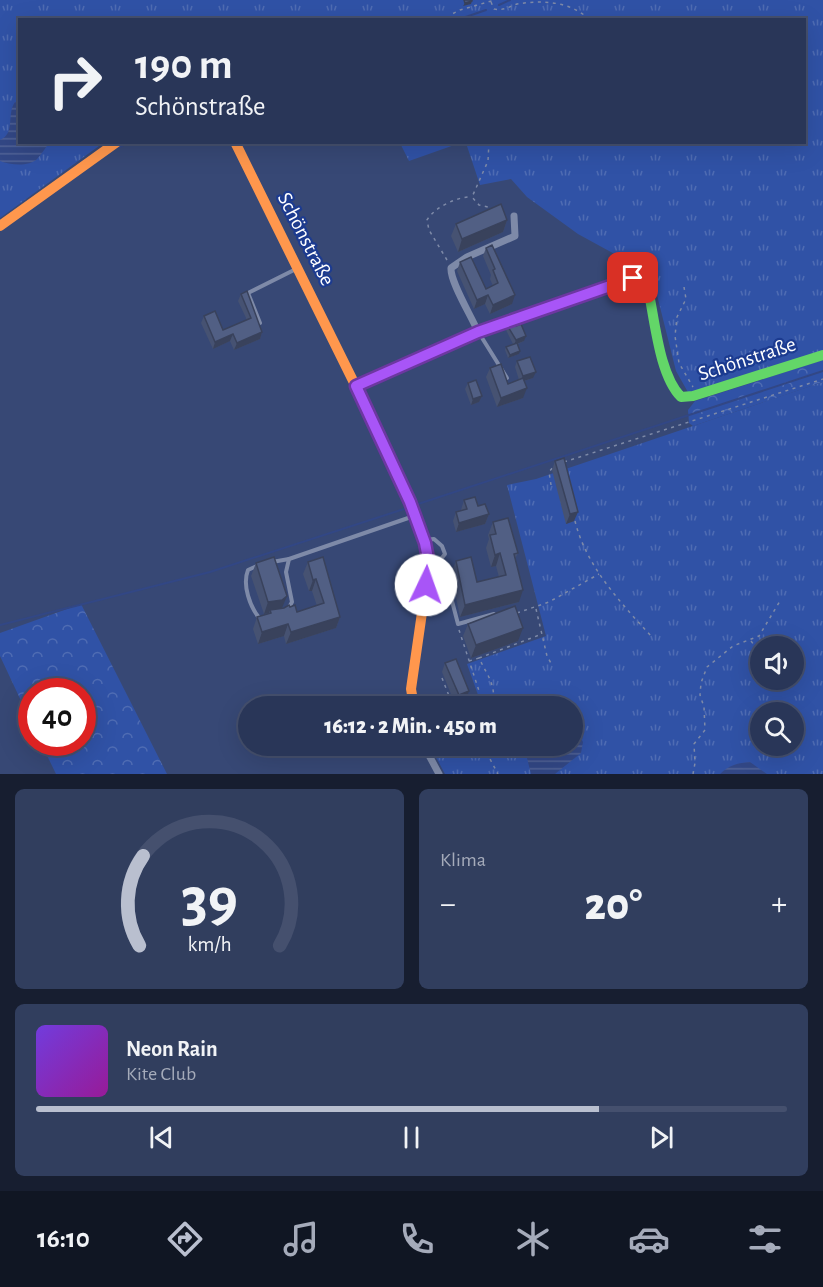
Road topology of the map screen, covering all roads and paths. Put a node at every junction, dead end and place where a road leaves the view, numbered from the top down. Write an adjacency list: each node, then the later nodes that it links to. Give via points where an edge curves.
1 (495, 0): 2 (path)
2 (491, 2): 3 (path, via 460,10); 4 (path, via 494,9 501,10 520,3 552,0)
3 (451, 18)
4 (588, 18)
5 (114, 144): 11 (street)
6 (236, 144): 12 (street, Schönstraße)
7 (489, 144): 8 (path, via 488,161)
8 (472, 197): 9 (path, via 479,205); 13 (path, via 431,212 427,220)
9 (494, 208)
10 (514, 216): 13 (street, via 515,236)
11 (0, 226)
12 (299, 267): 15 (lane, via 248,293); 20 (street, Schönstraße)
13 (451, 268): 16 (street)
14 (684, 287): 21 (path, via 686,299 677,317 675,336 680,363)
15 (260, 323)
16 (478, 332): 18 (lane); 20 (street, Schönstraße); 21 (street, Schönstraße, via 633,278 648,289 672,388 681,397)
17 (823, 355): 21 (street, Schönstraße)
18 (507, 378)
19 (823, 379): 22 (path, via 559,464 549,472)
20 (356, 386): 23 (street, Schönstraße)
21 (696, 396)
22 (551, 485)
23 (413, 509): 25 (street, Schönstraße); 26 (lane)
24 (573, 516): 29 (path, via 579,536)
25 (424, 540): 27 (lane, via 434,539 442,546 445,554); 28 (street, Schönstraße)
26 (289, 559): 32 (lane, via 286,572 292,603); 34 (lane, via 248,570 250,601 255,614)
27 (441, 559): 28 (lane); 36 (lane)
28 (429, 564): 45 (street, Schönstraße)
29 (600, 573): 31 (path); 38 (path, via 612,593)
30 (780, 601): 39 (path)
31 (535, 607): 33 (path); 37 (path)
32 (287, 610)
33 (517, 613)
34 (266, 620)
35 (499, 620): 36 (lane, via 496,614)
36 (458, 624): 42 (path)
37 (542, 634): 41 (path); 43 (path)
38 (651, 636)
39 (759, 636)
40 (750, 640): 53 (path, via 733,646 707,667 700,695 705,730 694,744)
41 (479, 658): 42 (path); 48 (path, via 491,679)
42 (469, 661): 47 (path)
43 (552, 665)
44 (442, 678): 46 (path)
45 (412, 696)
46 (449, 696)
47 (481, 696)
48 (494, 696)
49 (429, 756): 51 (street)
50 (488, 756): 52 (path)
51 (439, 774)
52 (498, 774)
53 (693, 774)

